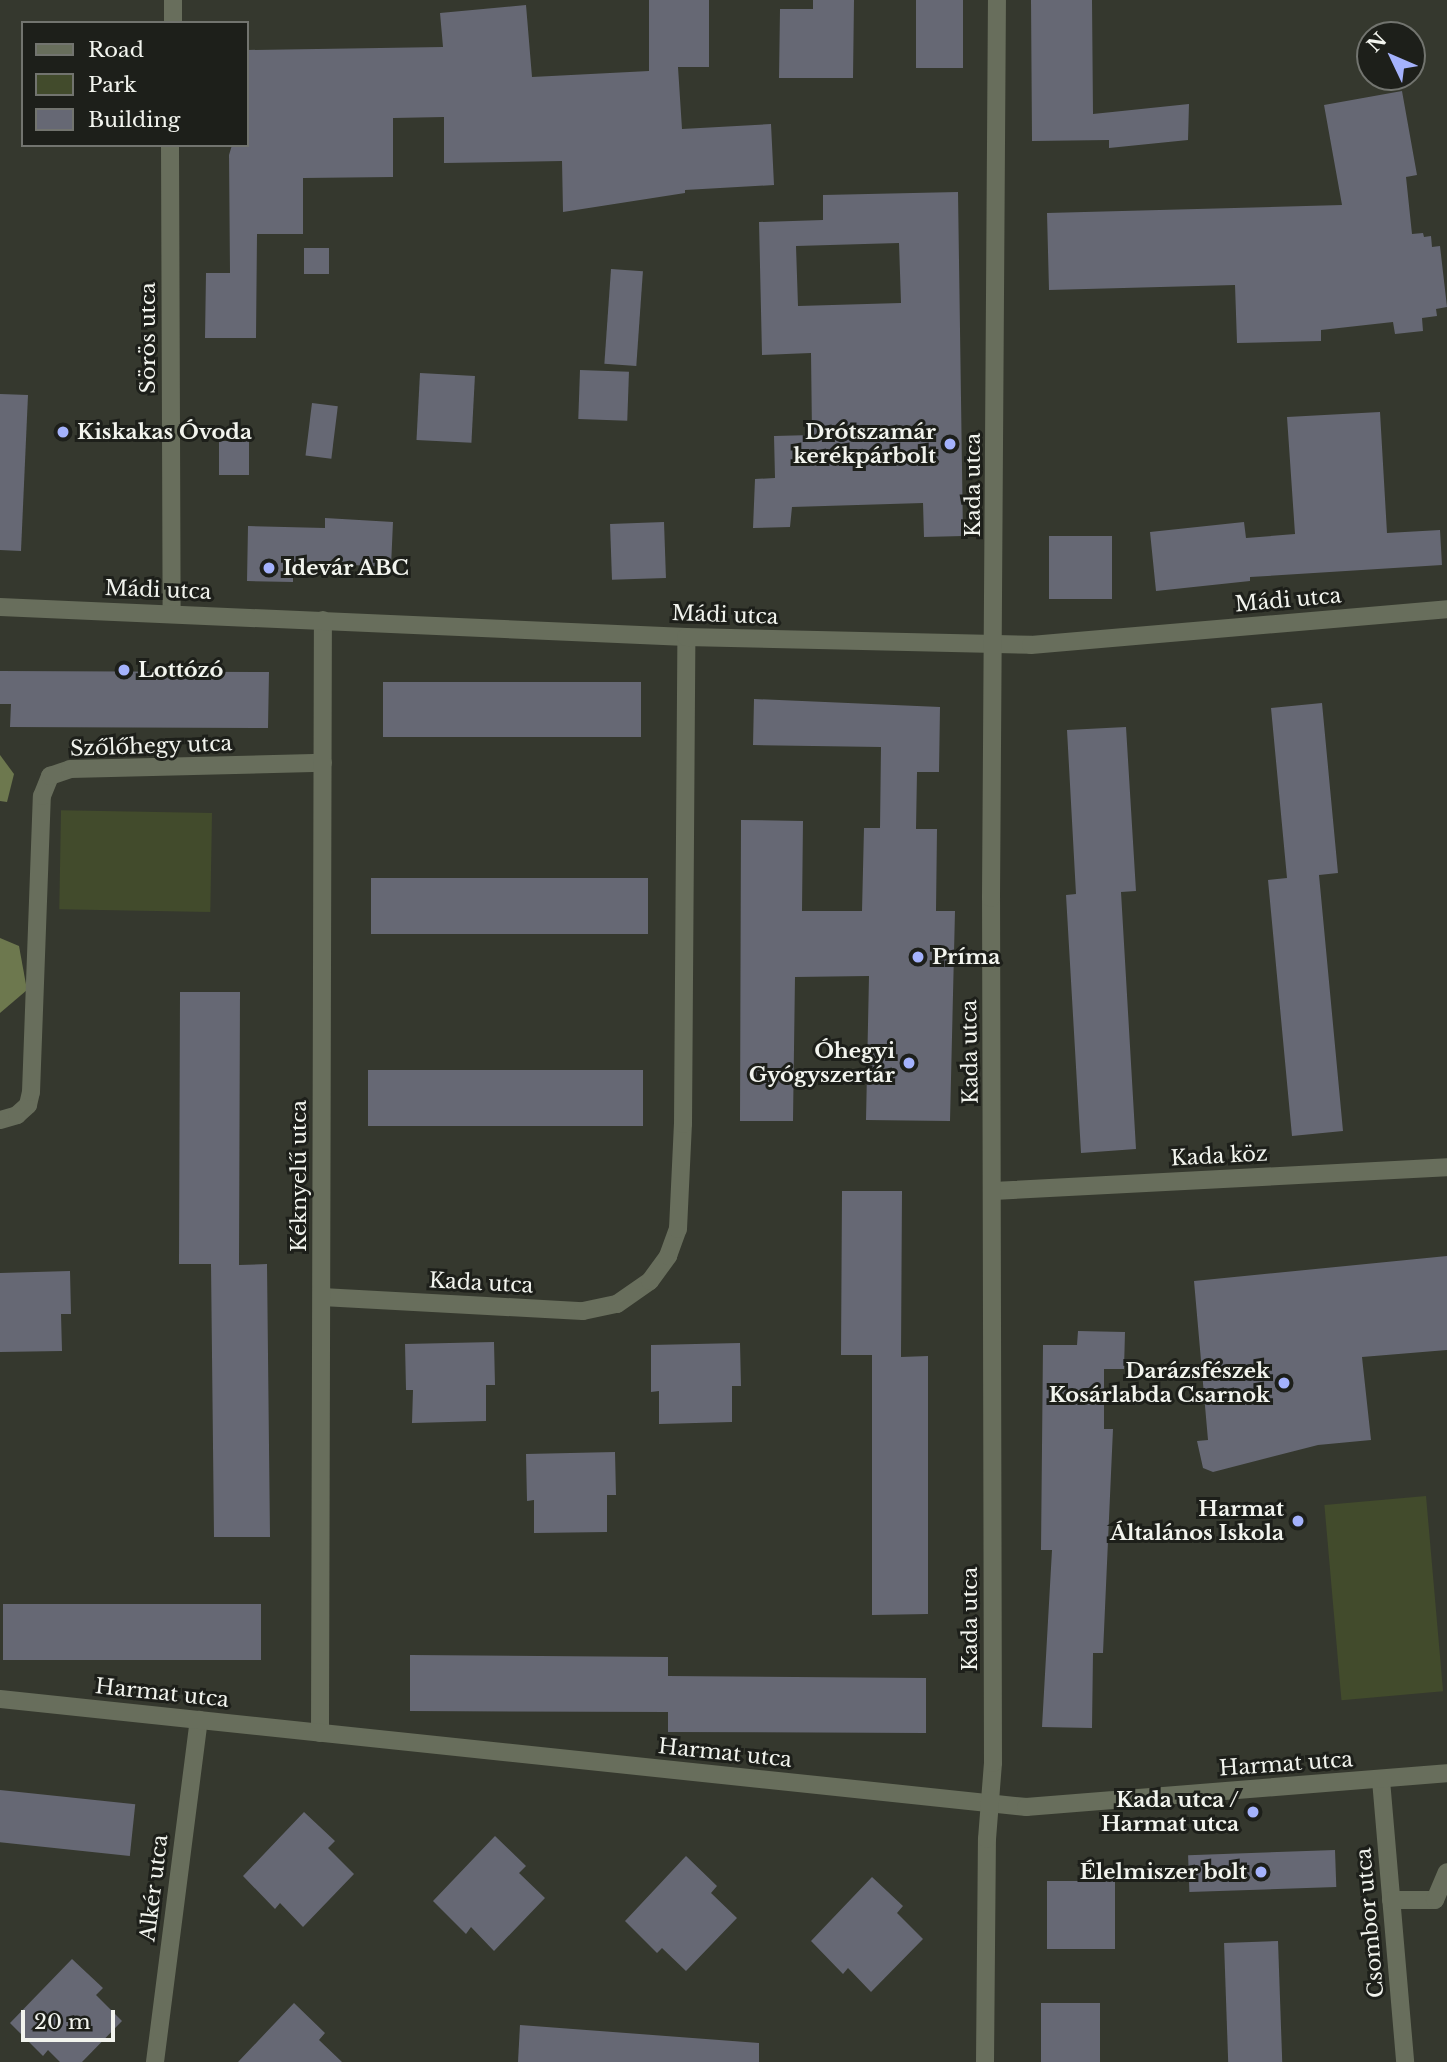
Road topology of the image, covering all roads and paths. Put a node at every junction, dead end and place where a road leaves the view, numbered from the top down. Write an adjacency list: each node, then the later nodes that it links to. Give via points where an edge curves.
1 (173, 0): 3 (street)
2 (997, 0): 10 (street, Kada utca)
3 (173, 21)
4 (170, 147): 7 (street, Sörös utca)
5 (0, 607): 7 (street, Mádi utca)
6 (1447, 609): 10 (street, Mádi utca)
7 (172, 614): 8 (street, Mádi utca)
8 (323, 620): 9 (street, Mádi utca); 11 (street, Kéknyelű utca)
9 (687, 636): 10 (street, Mádi utca); 15 (street, Kada utca, via 683,1125 678,1229 668,1256 650,1281 617,1304 583,1311)
10 (996, 645): 14 (street, Kada utca, via 991,898)
11 (323, 763): 12 (street, Szőlőhegy utca, via 69,769 50,776 42,796 31,1092 28,1105 17,1115); 15 (street, Kéknyelű utca)
12 (0, 1120)
13 (1447, 1167): 14 (street, Kada köz)
14 (993, 1191): 21 (street, Kada utca, via 993,1763)
15 (322, 1297): 18 (street, Kéknyelű utca)
16 (0, 1699): 17 (street, Harmat utca)
17 (199, 1720): 18 (street, Harmat utca); 24 (street, Alkér utca)
18 (320, 1733): 21 (street, Harmat utca)
19 (1447, 1773): 20 (street, Harmat utca)
20 (1381, 1780): 21 (street, Harmat utca, via 1026,1807); 23 (street, Csombor utca)
21 (989, 1802): 25 (street, Kada utca)
22 (1447, 1872): 23 (street, via 1435,1900)
23 (1391, 1900): 26 (street, Csombor utca)
24 (155, 2062)
25 (985, 2062)
26 (1405, 2062)

